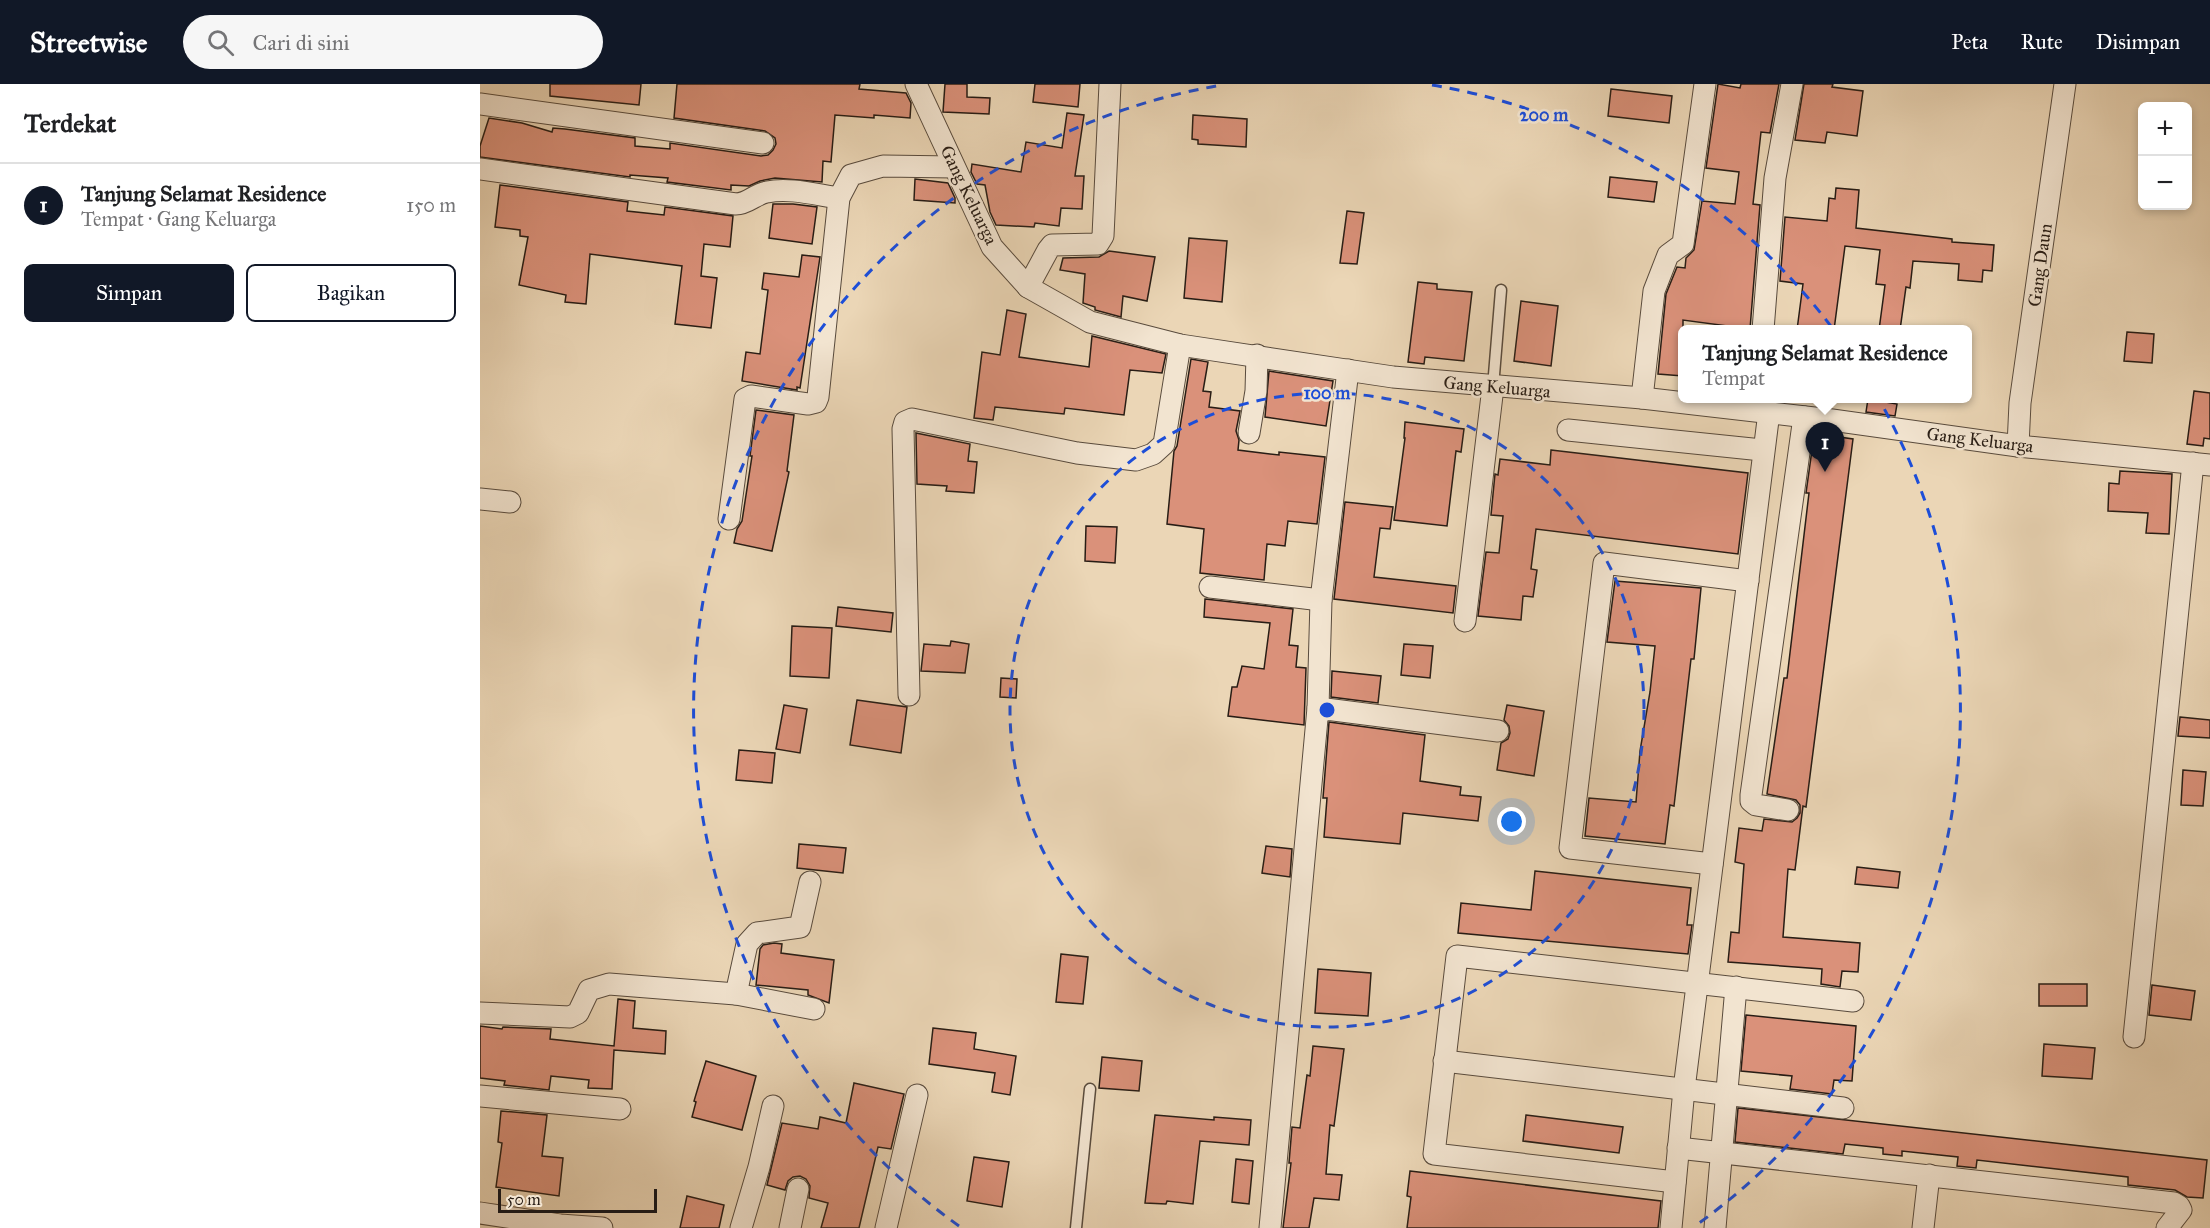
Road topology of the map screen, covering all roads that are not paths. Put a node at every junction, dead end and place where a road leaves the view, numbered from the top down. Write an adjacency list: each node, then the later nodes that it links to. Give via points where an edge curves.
1 (916, 84): 8 (street, Gang Keluarga)
2 (1110, 84): 11 (street, via 1103,236 1098,244 1052,245)
3 (1705, 84): 18 (street, via 1683,244 1668,255 1654,291)
4 (1792, 84): 13 (street, via 1775,178)
5 (2065, 84): 25 (street, Gang Daun, via 2020,403)
6 (480, 104): 7 (street)
7 (763, 143)
8 (954, 167): 10 (street, via 883,166 863,170 851,175); 11 (street, Gang Keluarga, via 992,247)
9 (480, 169): 10 (street, via 736,204 780,190)
10 (840, 198): 30 (street, via 818,397 808,405 751,396 745,399)
11 (1023, 281): 14 (street, Gang Keluarga, via 1090,322)
12 (1501, 290): 17 (lane)
13 (1763, 325)
14 (1180, 345): 15 (street, Gang Keluarga); 35 (street, via 1164,444 1153,454 1136,460 1077,453 912,419 905,422)
15 (1257, 356): 16 (street, Gang Keluarga); 24 (street)
16 (1348, 370): 17 (street, Gang Keluarga); 33 (street)
17 (1493, 387): 18 (street, Gang Keluarga); 34 (street)
18 (1642, 398): 19 (street, Gang Keluarga)
19 (1678, 401)
20 (1708, 403): 21 (street, Gang Keluarga)
21 (1761, 407): 22 (street, Gang Keluarga); 26 (street)
22 (1804, 417): 25 (street, Gang Keluarga); 38 (street, via 1751,795 1756,805)
23 (1568, 430): 26 (street)
24 (1249, 432)
25 (2018, 446): 27 (street, Gang Keluarga)
26 (1762, 450): 31 (street)
27 (2201, 464): 47 (street)
28 (480, 499): 29 (street)
29 (510, 502)
30 (729, 519)
31 (1748, 581): 39 (street); 39 (street, via 1604,564 1570,848)
32 (1210, 587): 33 (street)
33 (1321, 600): 36 (street)
34 (1465, 621)
35 (909, 695)
36 (1318, 708): 37 (street); 69 (street)
37 (1498, 731)
38 (1788, 810)
39 (1712, 864): 41 (street)
40 (810, 882): 43 (street, via 800,927 757,933 747,944)
41 (1698, 983): 42 (street); 48 (street, via 1457,956); 50 (street)
42 (1736, 987): 44 (street); 52 (street)
43 (736, 994): 45 (street); 46 (street, via 609,984 589,990 578,1012 570,1017)
44 (1853, 1001)
45 (814, 1009)
46 (480, 1013)
47 (2134, 1036)
48 (1444, 1061): 50 (street); 60 (street, via 1434,1154)
49 (1090, 1089): 68 (lane)
50 (1684, 1089): 52 (street); 57 (street)
51 (917, 1095): 67 (street)
52 (1727, 1095): 55 (street); 58 (street)
53 (480, 1096): 56 (street)
54 (773, 1106): 65 (street)
55 (1843, 1108)
56 (620, 1109)
57 (1678, 1148): 58 (street); 60 (street)
58 (1722, 1152): 59 (street); 71 (street)
59 (1929, 1175): 72 (street); 73 (street, via 2174,1203 2181,1210)
60 (1675, 1182): 70 (street)
61 (798, 1189): 66 (street)
62 (480, 1213): 63 (street)
63 (560, 1227): 64 (street)
64 (602, 1228)
65 (741, 1228)
66 (790, 1228)
67 (886, 1228)
68 (1076, 1228)
69 (1270, 1228)
70 (1671, 1228)
71 (1715, 1228)
72 (1923, 1228)
73 (2167, 1228)

